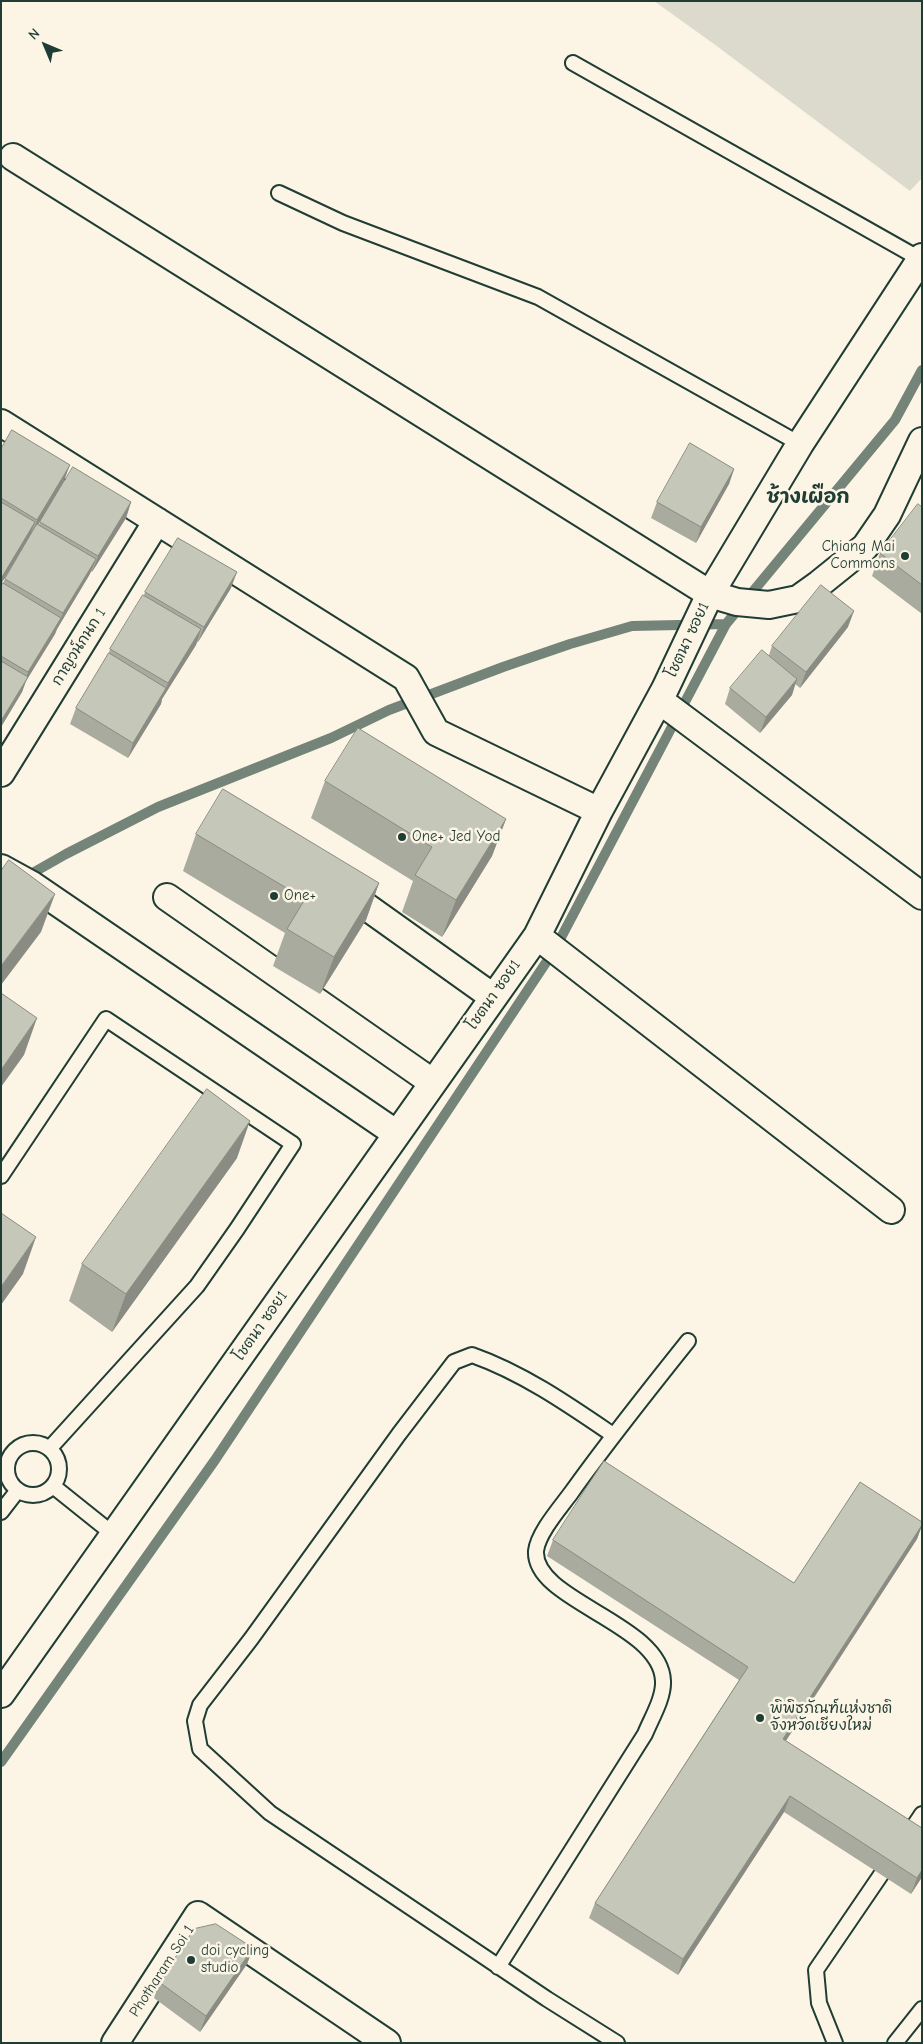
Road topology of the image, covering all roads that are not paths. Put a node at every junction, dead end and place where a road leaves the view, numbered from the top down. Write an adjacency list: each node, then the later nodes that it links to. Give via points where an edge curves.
1 (573, 63): 4 (lane)
2 (13, 157): 9 (street)
3 (279, 193): 7 (lane, via 343,223 538,298)
4 (921, 258): 7 (street, โชตนา ซอย1)
5 (1, 423): 8 (street)
6 (922, 441): 9 (street, via 887,515 871,539 819,584 798,599 770,605 738,602)
7 (800, 444): 9 (street, โชตนา ซอย1)
8 (157, 521): 11 (street, กาญวน์กนก 1); 12 (street, via 406,678 436,732)
9 (710, 594): 10 (street, โชตนา ซอย1)
10 (659, 700): 12 (street, โชตนา ซอย1); 15 (street)
11 (1, 773)
12 (599, 811): 17 (street, โชตนา ซอย1)
13 (1, 868): 20 (street, via 32,885)
14 (350, 895): 18 (street)
15 (922, 896)
16 (167, 897): 19 (street)
17 (537, 936): 18 (street, โชตนา ซอย1); 22 (street)
18 (493, 996): 19 (street, โชตนา ซอย1)
19 (432, 1082): 20 (street, โชตนา ซอย1)
20 (396, 1134): 30 (street, โชตนา ซอย1)
21 (1, 1176): 25 (lane, via 106,1019 293,1144 197,1286)
22 (891, 1210)
23 (688, 1341): 24 (lane)
24 (613, 1434): 33 (lane, via 544,1530 536,1550 537,1560 546,1576 568,1595 653,1652 663,1682 645,1734); 33 (lane, via 563,1401 493,1362 472,1355 454,1362 200,1705 195,1721 200,1749 270,1813)
25 (50, 1448): 26 (lane, via 34,1443); 27 (lane, via 60,1465)
26 (6, 1452): 28 (lane, via 8,1479)
27 (53, 1486): 28 (lane, via 38,1495); 30 (lane)
28 (18, 1490): 29 (lane)
29 (1, 1512)
30 (113, 1534): 31 (street, โชตนา ซอย1)
31 (1, 1694)
32 (922, 1814): 38 (lane, via 816,1970 819,2003)
33 (498, 1967): 37 (lane)
34 (922, 2009): 39 (lane)
35 (115, 2043): 36 (street, Photharam Soi 1, via 198,1915)
36 (387, 2043)
37 (617, 2043)
38 (835, 2043)
39 (895, 2043)

